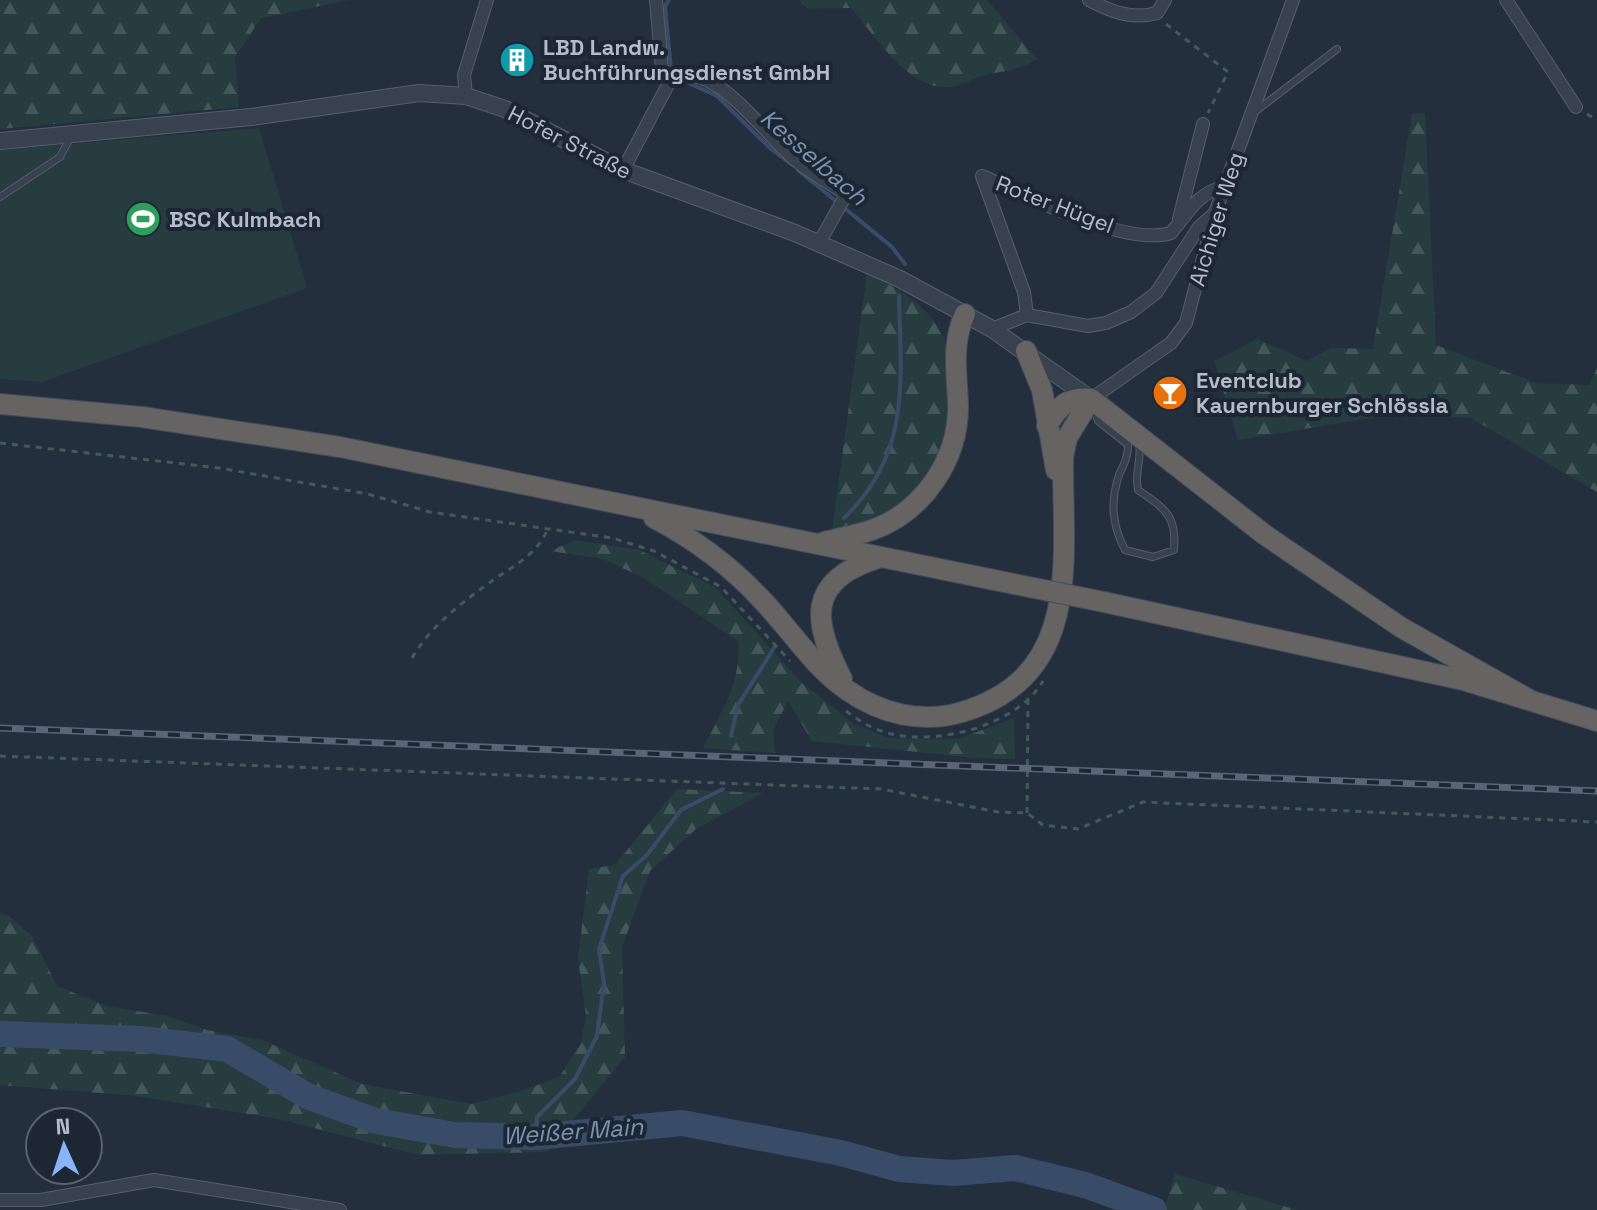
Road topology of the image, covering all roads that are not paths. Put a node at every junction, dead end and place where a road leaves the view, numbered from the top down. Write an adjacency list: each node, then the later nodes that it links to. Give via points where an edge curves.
1 (487, 0): 9 (street, via 464,75)
2 (656, 0): 8 (street, via 662,69)
3 (1089, 0): 4 (street, via 1129,16 1157,13)
4 (1165, 0)
5 (1293, 0): 11 (street, Aichiger Weg)
6 (1506, 0): 10 (street)
7 (1337, 49): 11 (lane)
8 (674, 78): 15 (street); 20 (street, via 694,76 725,90 800,164 846,195)
9 (466, 96): 13 (street, Hofer Straße, via 419,93); 15 (street, Hofer Straße, via 505,109)
10 (1576, 107)
11 (1248, 119): 16 (street, Aichiger Weg)
12 (1203, 124): 19 (street)
13 (71, 135): 14 (street, Hofer Straße); 17 (lane, via 60,157)
14 (0, 141)
15 (623, 170): 20 (street, Hofer Straße)
16 (1224, 187): 18 (street, Aichiger Weg); 19 (street, via 1198,198)
17 (0, 197)
18 (1215, 213): 22 (street, via 1192,237 1156,293 1131,312 1088,326); 25 (street, Aichiger Weg, via 1186,323 1171,343)
19 (1177, 226): 22 (street, Roter Hügel, via 1166,235 1111,228 982,176 1021,281)
20 (819, 243): 21 (street, Hofer Straße)
21 (965, 314): 23 (street, Hofer Straße); 31 (highway, via 955,335 958,409 943,469 929,490 897,516 875,529)
22 (1027, 315): 23 (street)
23 (992, 329): 24 (street, Hofer Straße)
24 (1026, 351): 25 (street, Hofer Straße); 27 (highway, via 1042,390)
25 (1091, 399): 27 (highway, via 1068,401); 28 (highway); 28 (lane, via 1098,421 1128,445 1113,494 1114,529 1125,550 1153,557 1174,550 1176,528 1164,508 1138,490); 29 (highway, via 1067,438)
26 (0, 404): 30 (highway, via 142,417 340,447)
27 (1047, 426): 29 (highway)
28 (1137, 432): 34 (highway, via 1265,535 1402,628)
29 (1062, 497): 33 (highway, via 1067,544 1057,619 1046,647 1009,691 950,716 911,718 885,711)
30 (633, 507): 31 (highway); 33 (highway, via 725,562 809,656)
31 (820, 543): 32 (highway)
32 (881, 557): 33 (highway, via 835,580 823,601 823,643); 34 (highway, bridge, via 1448,676)
33 (847, 690)
34 (1530, 700): 35 (highway)
35 (1597, 721)
36 (0, 1200): 37 (street, via 41,1200 154,1180)
37 (340, 1210)

